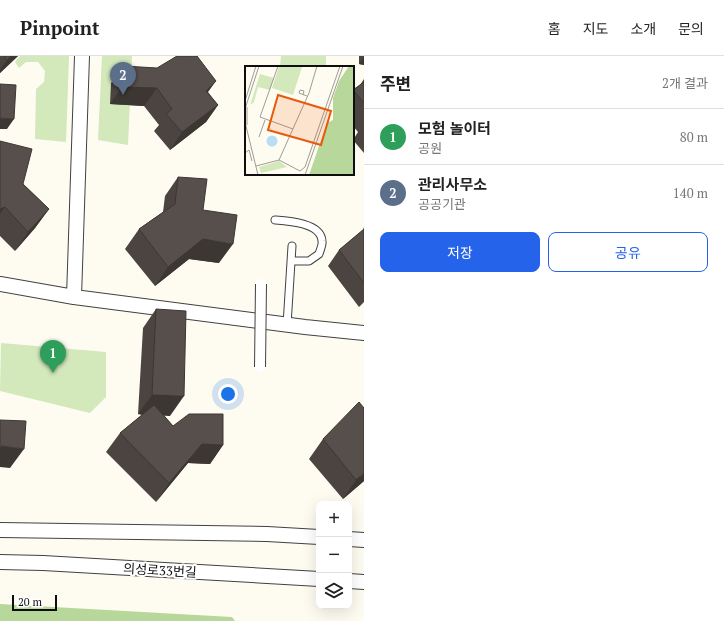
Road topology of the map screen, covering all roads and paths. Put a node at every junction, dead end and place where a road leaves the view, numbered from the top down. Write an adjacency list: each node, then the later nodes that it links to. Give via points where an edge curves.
1 (82, 56): 7 (street)
2 (275, 220): 4 (lane, via 309,225 319,233 322,241 319,254 308,261)
3 (292, 246): 4 (lane)
4 (291, 261): 8 (lane)
5 (0, 284): 7 (street)
6 (261, 284): 10 (street, bridge)
7 (74, 297): 8 (street)
8 (287, 325): 9 (street)
9 (364, 333)
10 (260, 367)
11 (0, 530): 12 (street)
12 (316, 537)
13 (352, 539): 14 (street)
14 (364, 540)
15 (0, 562): 16 (street, 의성로33번길)
16 (316, 579)
17 (352, 581): 18 (street)
18 (364, 582)

